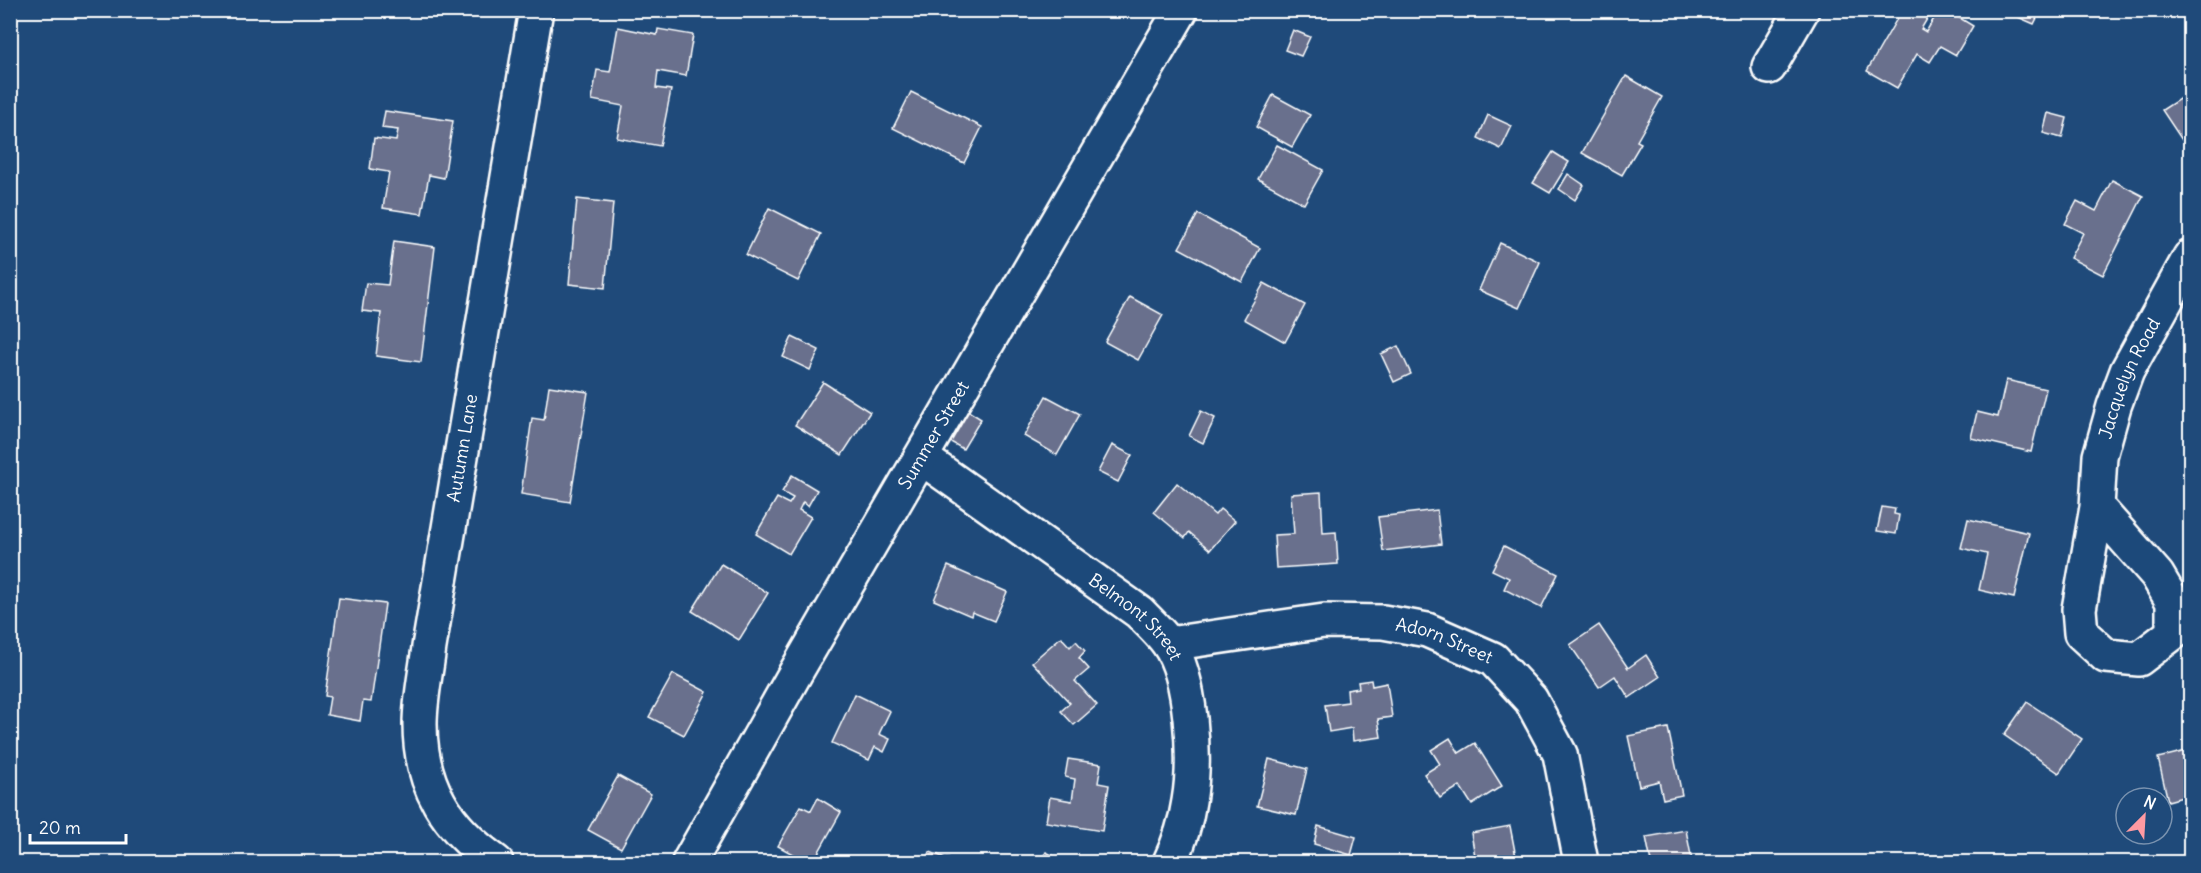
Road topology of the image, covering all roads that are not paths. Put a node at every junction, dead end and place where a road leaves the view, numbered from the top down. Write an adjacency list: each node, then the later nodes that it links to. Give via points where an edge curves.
1 (536, 10): 9 (street, Autumn Lane, via 429,647 420,724 428,777 447,818 477,849)
2 (1181, 10): 6 (street, Summer Street)
3 (1802, 10): 4 (street)
4 (1769, 67)
5 (2190, 257): 7 (street, Jacquelyn Road, via 2127,371 2100,456)
6 (922, 458): 8 (street, Belmont Street, via 1139,612); 10 (street, Summer Street)
7 (2097, 507)
8 (1169, 644): 11 (street, Belmont Street, via 1188,706 1192,754 1190,800); 12 (street, Adorn Street, via 1324,621 1383,622 1427,630 1493,659 1531,700 1560,754)
9 (496, 862)
10 (689, 862)
11 (1170, 862)
12 (1581, 862)

